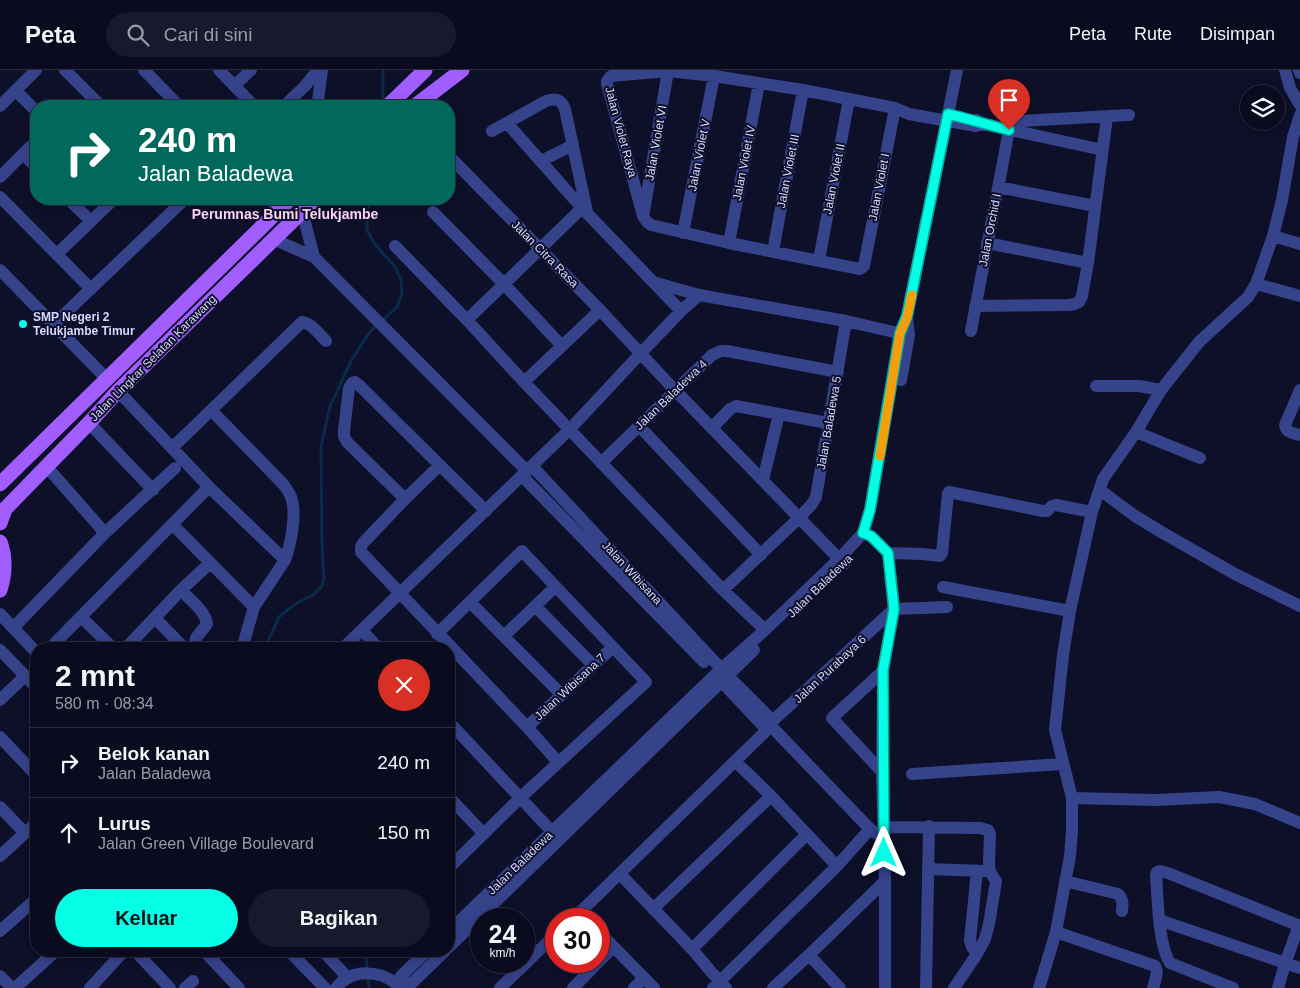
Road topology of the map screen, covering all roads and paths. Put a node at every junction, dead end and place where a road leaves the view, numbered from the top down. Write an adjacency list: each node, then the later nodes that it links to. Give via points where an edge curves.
1 (36, 70): 17 (street)
2 (65, 70): 19 (street)
3 (144, 70): 20 (street)
4 (219, 70): 14 (street)
5 (251, 70): 14 (street)
6 (320, 70): 15 (street); 24 (street)
7 (462, 70): 26 (main road)
8 (957, 70): 34 (street, Jalan Baladewa)
9 (1285, 70): 28 (street)
10 (423, 71): 25 (main road)
11 (668, 71): 12 (street, Jalan Violet Raya); 58 (street, Jalan Violet VI); 58 (street, Jalan Violet Raya, via 611,76 607,81)
12 (714, 76): 13 (street, Jalan Violet Raya); 60 (street, Jalan Violet V)
13 (759, 83): 16 (street, Jalan Violet Raya); 63 (street, Jalan Violet IV)
14 (234, 86): 21 (street)
15 (305, 86): 22 (street); 23 (street)
16 (803, 90): 18 (street, Jalan Violet Raya); 68 (street, Jalan Violet III)
17 (16, 91): 27 (street); 29 (street)
18 (849, 99): 30 (street, Jalan Violet Raya); 71 (street, Jalan Violet II)
19 (95, 100)
20 (173, 100)
21 (248, 100)
22 (290, 100)
23 (317, 100)
24 (321, 100)
25 (394, 100)
26 (423, 100)
27 (30, 105)
28 (1300, 105)
29 (0, 106)
30 (895, 108): 34 (street, Jalan Violet Raya, via 910,107); 71 (street, Jalan Violet I, via 864,266 860,268)
31 (1129, 115): 33 (street)
32 (1300, 115): 38 (street)
33 (1107, 117): 36 (street, via 1021,121); 41 (street)
34 (948, 118): 36 (street, Jalan Violet Raya); 87 (street, Jalan Baladewa)
35 (507, 123): 37 (street); 39 (street, via 546,100 560,100); 44 (street)
36 (1009, 130): 41 (street, Jalan Violet Raya); 47 (street, Jalan Orchid I)
37 (492, 131)
38 (1297, 138): 61 (street)
39 (573, 145): 44 (street); 56 (street)
40 (30, 147): 42 (street)
41 (1103, 150): 54 (street)
42 (23, 154): 43 (street); 46 (street)
43 (30, 160)
44 (541, 161): 56 (street)
45 (455, 162): 67 (street, Jalan Citra Rasa)
46 (0, 177)
47 (998, 186): 54 (street); 64 (street, Jalan Orchid I)
48 (0, 197): 69 (street)
49 (74, 205): 59 (street)
50 (108, 205): 59 (street)
51 (179, 205): 77 (street)
52 (276, 205): 92 (main road, Jalan Lingkar Selatan Karawang)
53 (308, 205): 55 (main road, Jalan Lingkar Selatan Karawang)
54 (1096, 206): 72 (street)
55 (302, 211): 62 (main road, Jalan Lingkar Selatan Karawang); 70 (street)
56 (584, 211): 67 (street); 74 (street)
57 (433, 212): 75 (street)
58 (643, 216): 60 (street, via 651,225)
59 (91, 221): 69 (street)
60 (683, 233): 63 (street)
61 (1273, 236): 65 (street); 76 (street)
62 (274, 239): 70 (street); 98 (main road, Jalan Lingkar Selatan Karawang)
63 (729, 243): 68 (street)
64 (987, 243): 72 (street); 80 (street, Jalan Orchid I)
65 (1300, 244)
66 (395, 246): 83 (street)
67 (539, 248): 75 (street); 81 (street, Jalan Citra Rasa)
68 (773, 252): 71 (street)
69 (57, 254): 77 (street)
70 (314, 257): 114 (street)
71 (819, 260)
72 (1088, 263): 80 (street, via 1082,296 1075,304)
73 (0, 270): 85 (street)
74 (653, 282): 78 (street); 82 (street)
75 (503, 284): 83 (street); 89 (street)
76 (1256, 284): 79 (street); 96 (street, via 1248,297 1199,342)
77 (91, 289): 85 (street)
78 (698, 295): 82 (street); 84 (street)
79 (1300, 296)
80 (976, 306): 86 (street, Jalan Orchid I)
81 (600, 310): 89 (street); 90 (street, Jalan Citra Rasa)
82 (681, 311): 90 (street)
83 (467, 320): 93 (street)
84 (846, 321): 87 (street); 91 (street, Jalan Baladewa 5)
85 (54, 324): 92 (street)
86 (971, 331)
87 (905, 334): 127 (street, Jalan Baladewa, via 876,520)
88 (326, 341): 99 (street, via 310,325 302,322)
89 (562, 346): 93 (street)
90 (641, 353): 95 (street, Jalan Citra Rasa); 105 (street)
91 (838, 372): 95 (street, Jalan Baladewa 4, via 721,351 712,355); 102 (street, Jalan Baladewa 5)
92 (107, 378): 116 (main road, Jalan Lingkar Selatan Karawang)
93 (524, 382): 105 (street)
94 (1096, 386): 96 (street, via 1139,386)
95 (675, 390): 103 (street, Jalan Baladewa 4); 104 (street, Jalan Citra Rasa)
96 (1161, 390): 106 (street)
97 (1300, 390): 107 (street, via 1285,425 1289,432)
98 (118, 391): 101 (main road, Jalan Lingkar Selatan Karawang); 108 (street)
99 (211, 410): 108 (street); 131 (street, via 283,484 291,497 291,534)
100 (779, 414): 102 (street); 104 (street, via 736,406); 115 (street)
101 (89, 423): 112 (main road, Jalan Lingkar Selatan Karawang); 118 (street)
102 (828, 423): 123 (street, Jalan Baladewa 5, via 816,497)
103 (638, 426): 110 (street, Jalan Baladewa 4); 130 (street)
104 (712, 428): 115 (street, Jalan Citra Rasa)
105 (570, 429): 110 (street); 114 (street)
106 (1136, 432): 109 (street); 119 (street, via 1103,479)
107 (1300, 435)
108 (172, 448): 117 (street)
109 (1200, 458)
110 (601, 463): 138 (street)
111 (440, 465): 120 (street); 120 (street, via 359,384 352,383 344,436); 121 (street)
112 (46, 467): 124 (main road, Jalan Lingkar Selatan Karawang, via 5,509); 126 (street)
113 (175, 468): 118 (street)
114 (527, 471): 121 (street); 170 (street, Jalan Wibisana)
115 (763, 480): 123 (street, Jalan Citra Rasa)
116 (0, 484)
117 (208, 487): 125 (street); 131 (street)
118 (153, 490): 126 (street)
119 (1100, 490): 122 (street); 143 (street, via 1163,534)
120 (405, 499): 139 (street, via 363,542 361,550)
121 (486, 511): 139 (street)
122 (1092, 512): 129 (street, via 1056,505 1043,511 949,492 940,556); 146 (street)
123 (799, 518): 130 (street, Jalan Baladewa 5); 132 (street, Jalan Citra Rasa)
124 (0, 523)
125 (172, 524): 133 (street); 148 (street)
126 (105, 533): 150 (street)
127 (867, 534): 129 (street); 132 (street, Jalan Baladewa)
128 (0, 542): 136 (main road, via 5,569)
129 (888, 553): 145 (street)
130 (761, 554): 138 (street, Jalan Baladewa 5)
131 (284, 560): 141 (street)
132 (841, 561): 152 (street, Jalan Baladewa); 170 (street, Jalan Baladewa)
133 (210, 563): 137 (street); 141 (street)
134 (555, 587): 140 (street, via 522,551); 142 (street); 165 (street)
135 (943, 587): 146 (street)
136 (0, 590)
137 (181, 590): 149 (street); 159 (street, via 206,618 207,624)
138 (723, 590): 152 (street)
139 (400, 592): 151 (street); 153 (street)
140 (470, 602): 153 (street); 154 (street)
141 (254, 606): 160 (street)
142 (535, 606): 154 (street); 168 (street)
143 (1300, 606)
144 (947, 607): 145 (street)
145 (894, 609): 169 (street); 175 (street, Jalan Purabaya 6)
146 (1070, 610): 181 (street, via 1055,730)
147 (0, 614): 150 (street)
148 (81, 617): 155 (street); 156 (street)
149 (156, 618): 157 (street); 158 (street)
150 (13, 628): 164 (street)
151 (362, 630): 161 (street); 162 (street)
152 (765, 630): 170 (street, Jalan Baladewa)
153 (438, 634): 163 (street)
154 (504, 636): 173 (street)
155 (56, 642)
156 (107, 642)
157 (132, 642)
158 (178, 642)
159 (196, 642)
160 (244, 642)
161 (349, 642)
162 (373, 642)
163 (446, 642)
164 (30, 646)
165 (613, 647): 168 (street, Jalan Wibisana 7); 180 (street, via 646,682)
166 (0, 650): 171 (street)
167 (455, 652): 176 (street)
168 (593, 665): 173 (street, Jalan Wibisana 7)
169 (883, 670): 183 (street); 183 (street, via 832,718)
170 (722, 675): 175 (street, Jalan Wibisana); 198 (street, Jalan Baladewa)
171 (25, 676): 172 (street); 174 (street)
172 (30, 681)
173 (562, 695): 176 (street, Jalan Wibisana 7)
174 (0, 700)
175 (769, 724): 179 (street, Jalan Purabaya 6, via 767,730); 193 (street, Jalan Wibisana)
176 (527, 727): 180 (street)
177 (455, 728): 186 (street)
178 (0, 737): 182 (street)
179 (735, 761): 185 (street); 205 (street, Jalan Purabaya 6)
180 (558, 762): 186 (street)
181 (1062, 764): 184 (street); 187 (street)
182 (30, 769)
183 (882, 772): 195 (street)
184 (912, 774)
185 (771, 796): 197 (street); 210 (street)
186 (520, 798): 196 (street); 198 (street)
187 (1072, 798): 190 (street, via 1156,800 1219,797 1255,804); 207 (street, via 1070,856)
188 (455, 803): 196 (street)
189 (0, 807): 194 (street)
190 (1300, 823)
191 (929, 826): 195 (street); 202 (street); 204 (street, via 988,830)
192 (30, 828): 194 (street)
193 (870, 829): 195 (street, Jalan Wibisana); 201 (street)
194 (25, 833): 199 (street)
195 (883, 833): 206 (street)
196 (484, 834): 200 (street)
197 (807, 834): 201 (street); 221 (street)
198 (556, 836): 213 (street, Jalan Baladewa); 217 (street, Jalan Baladewa)
199 (0, 856)
200 (455, 862)
201 (837, 866): 238 (street)
202 (928, 869): 203 (street); 252 (street)
203 (977, 871): 204 (street); 222 (street, via 970,940)
204 (990, 872): 222 (street, via 996,886 985,939)
205 (620, 874): 209 (street, Jalan Purabaya 6); 210 (street)
206 (884, 881): 223 (street); 251 (street)
207 (1065, 881): 211 (street, via 1118,894 1122,898); 216 (street)
208 (30, 904): 215 (street)
209 (587, 908)
210 (653, 908): 221 (street)
211 (1122, 911)
212 (1159, 920): 214 (street, via 1156,875 1160,871); 232 (street); 256 (street, via 1170,963)
213 (455, 925)
214 (1299, 925): 232 (street)
215 (0, 932)
216 (1056, 932): 254 (street); 255 (street, via 1155,966 1157,972)
217 (455, 941)
218 (610, 944): 220 (street)
219 (545, 945): 246 (street)
220 (613, 947): 236 (street); 247 (street)
221 (692, 949): 238 (street)
222 (977, 954): 253 (street)
223 (809, 955): 239 (street); 250 (street)
224 (49, 957): 240 (street)
225 (118, 957): 241 (street)
226 (140, 957): 242 (street)
227 (210, 957): 243 (street)
228 (295, 957): 244 (street)
229 (329, 957): 235 (street)
230 (423, 957): 237 (street)
231 (437, 957): 237 (street)
232 (1285, 964): 233 (street); 257 (street)
233 (1300, 968)
234 (0, 976): 240 (street)
235 (348, 978): 237 (street, via 372,973); 245 (street)
236 (644, 978): 248 (street); 249 (street)
237 (404, 983)
238 (720, 986)
239 (777, 987)
240 (14, 988)
241 (90, 988)
242 (170, 988)
243 (239, 988)
244 (325, 988)
245 (336, 988)
246 (500, 988)
247 (572, 988)
248 (634, 988)
249 (654, 988)
250 (840, 988)
251 (885, 988)
252 (926, 988)
253 (954, 988)
254 (1039, 988)
255 (1153, 988)
256 (1233, 988)
257 (1278, 988)

